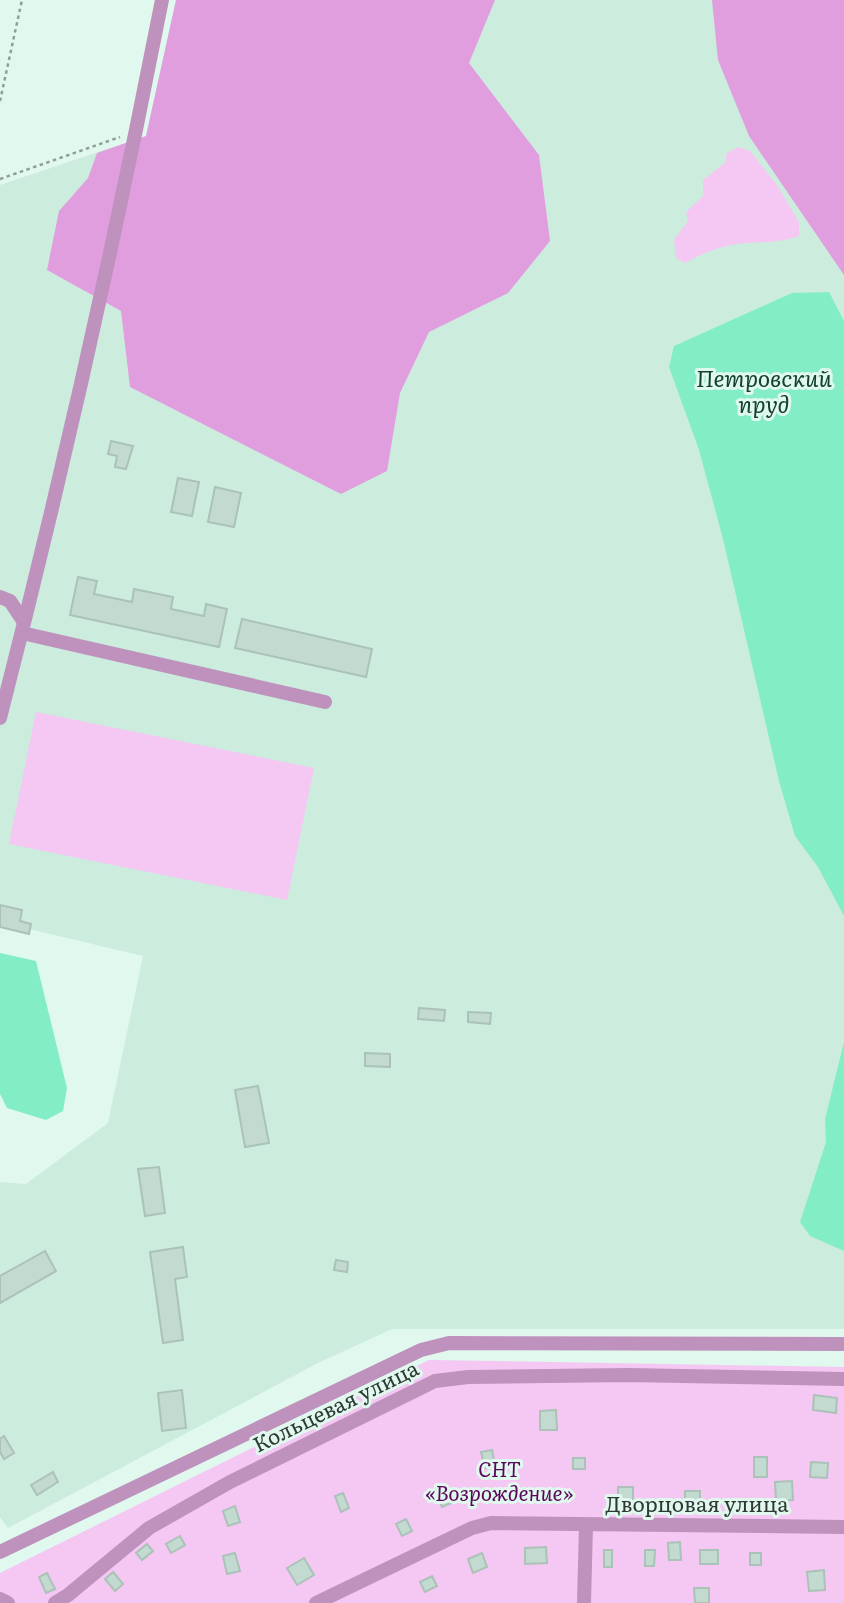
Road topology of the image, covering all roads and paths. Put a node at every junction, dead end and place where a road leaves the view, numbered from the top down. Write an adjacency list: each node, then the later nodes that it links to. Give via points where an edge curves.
1 (22, 0): 3 (path)
2 (162, 0): 4 (street)
3 (0, 101)
4 (136, 131): 5 (path); 7 (street)
5 (0, 179)
6 (0, 597): 7 (street, via 10,601)
7 (23, 628): 8 (street); 9 (street)
8 (325, 702)
9 (0, 718)
10 (844, 1344): 14 (street, via 449,1343 421,1350)
11 (844, 1379): 17 (street, Кольцевая улица, via 628,1375 435,1381 230,1482 149,1528)
12 (586, 1525): 13 (street, Дворцовая улица); 18 (street, Дворцовая улица, via 472,1528); 19 (street)
13 (844, 1527)
14 (0, 1552)
15 (0, 1599): 16 (street)
16 (8, 1603)
17 (55, 1603)
18 (316, 1603)
19 (584, 1603)

